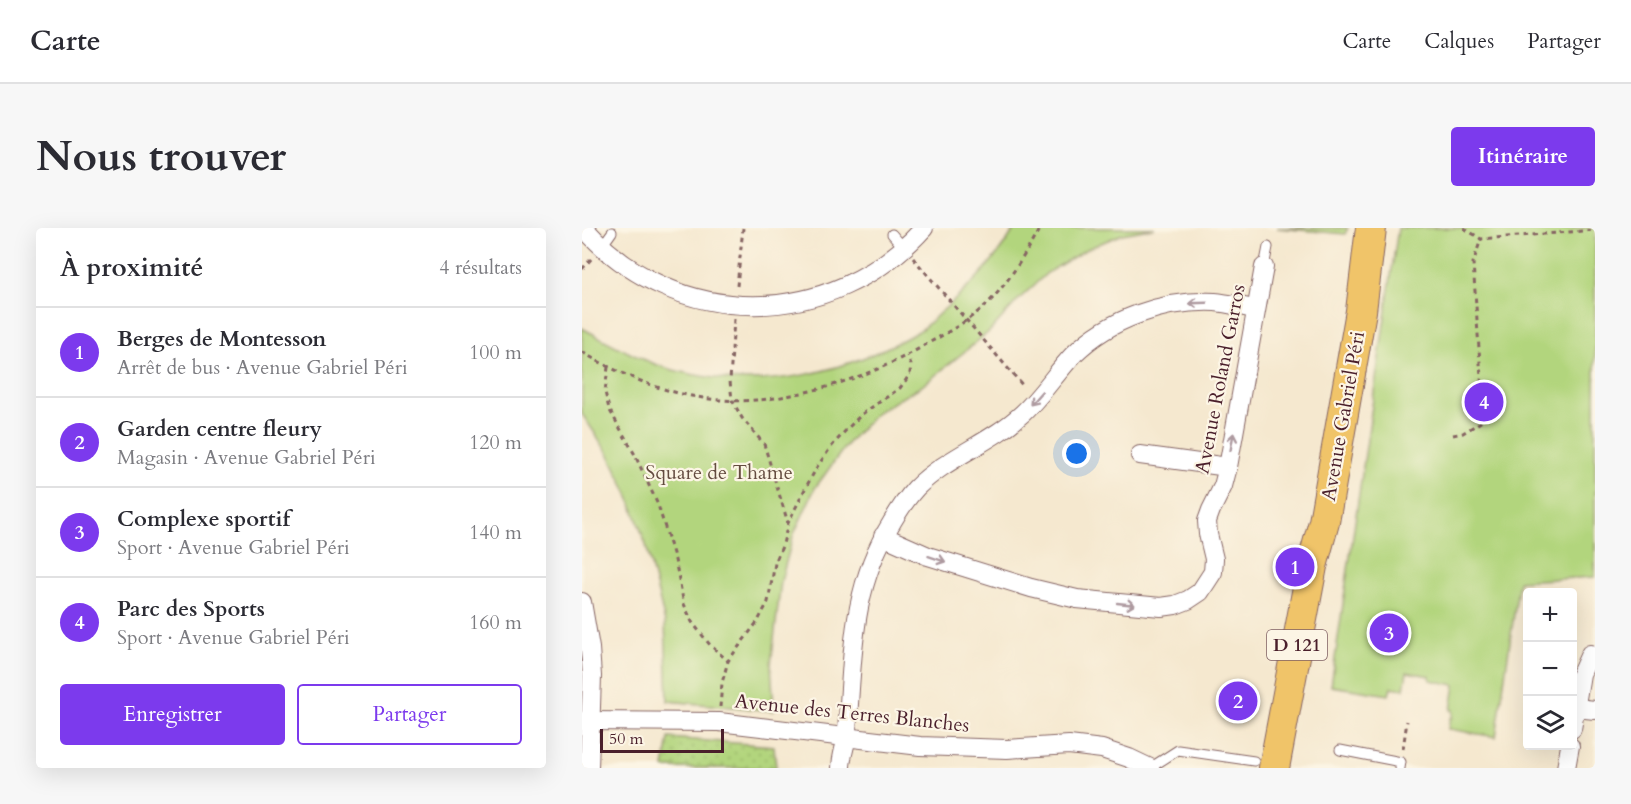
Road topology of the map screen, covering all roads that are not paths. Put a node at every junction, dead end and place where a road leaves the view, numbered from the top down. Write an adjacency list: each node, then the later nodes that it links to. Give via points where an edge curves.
1 (584, 228): 7 (street, via 607,239 634,271 661,286 735,305 788,303 827,293 869,274)
2 (924, 228): 7 (street)
3 (1371, 228): 10 (main road, Avenue Gabriel Péri / D 121)
4 (1385, 228): 10 (main road, Avenue Gabriel Péri / D 121)
5 (892, 234): 7 (lane)
6 (1268, 247): 8 (lane)
7 (904, 248)
8 (1264, 267): 9 (street, Avenue Roland Garros)
9 (1256, 309): 12 (street, Avenue Roland Garros, one-way to 9); 14 (street, one-way to 14, via 1216,302 1155,308 1095,336 1074,354 1024,413 936,470 915,489)
10 (1361, 311): 13 (main road, Avenue Gabriel Péri / D 121)
11 (1140, 455): 12 (street)
12 (1228, 467): 14 (street, Avenue Roland Garros, one-way to 12, via 928,556 1077,599 1175,605 1200,592 1213,572 1208,521)
13 (1324, 522): 24 (main road, Avenue Gabriel Péri / D 121); 28 (main road, Avenue Gabriel Péri / D 121, via 1320,598)
14 (883, 536): 21 (street, via 860,598)
15 (582, 602): 20 (street, via 591,667)
16 (1590, 654): 17 (street, via 1581,674)
17 (1577, 701)
18 (1577, 708): 19 (street)
19 (1595, 710)
20 (587, 721): 21 (street, Avenue des Terres Blanches, via 719,722); 25 (street)
21 (846, 738): 26 (street); 27 (street, Avenue des Terres Blanches, via 920,746 1102,748)
22 (1340, 750): 29 (lane, via 1401,762)
23 (1569, 750): 30 (street)
24 (1264, 765): 27 (lane, via 1178,750)
25 (589, 768)
26 (841, 768)
27 (1150, 768)
28 (1290, 768)
29 (1400, 768)
30 (1566, 768)

